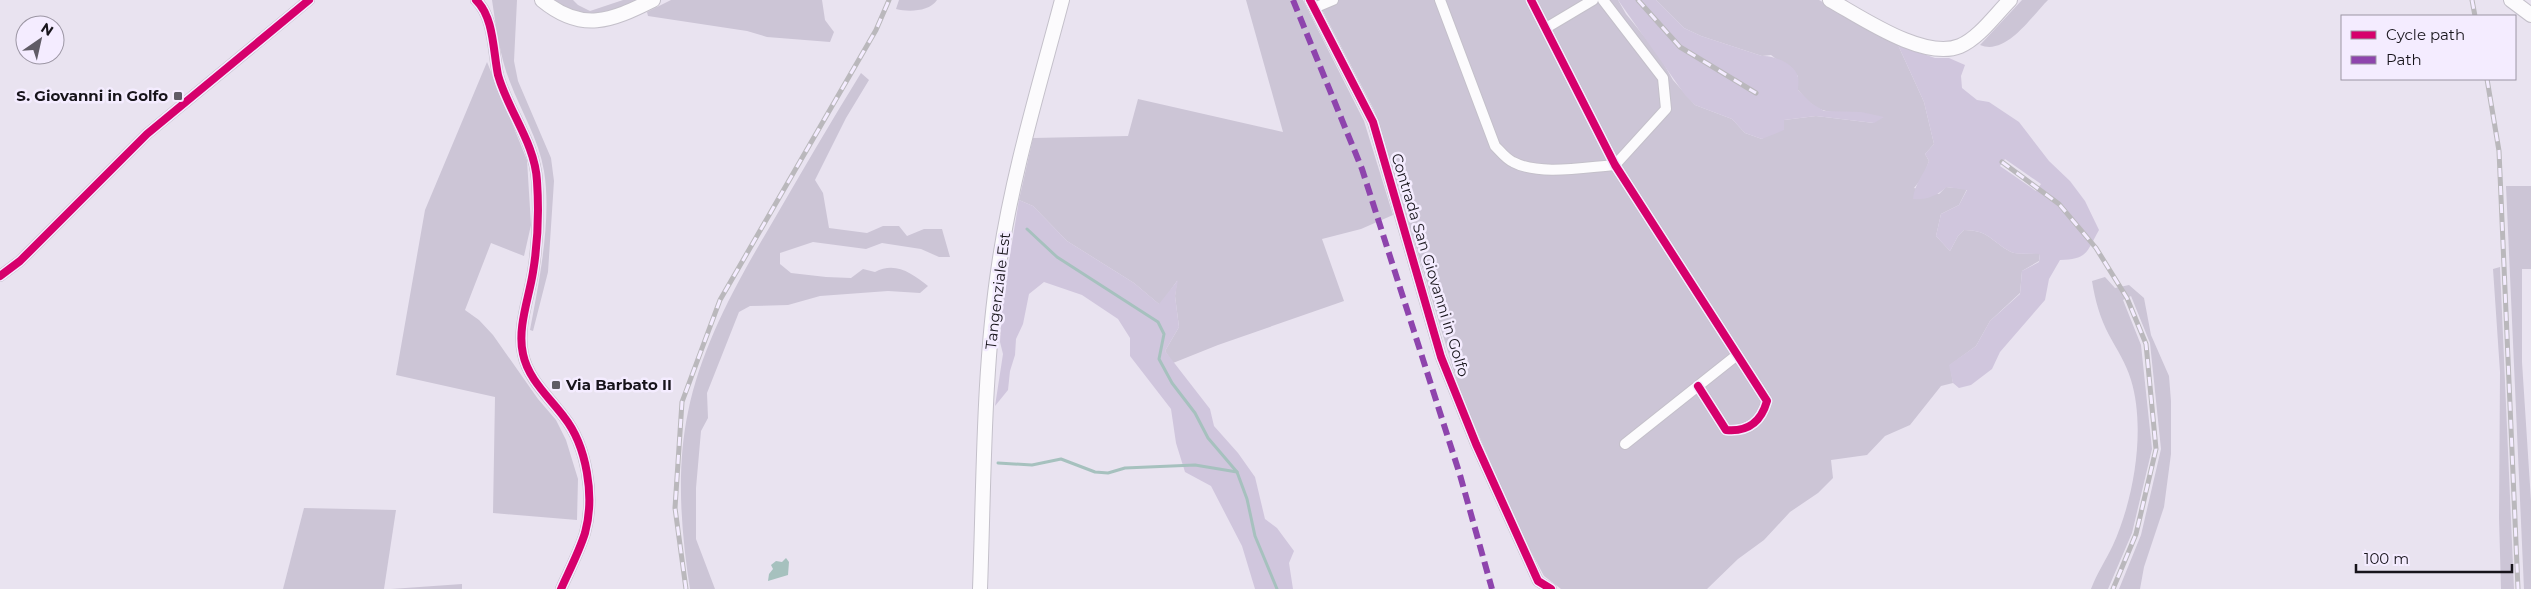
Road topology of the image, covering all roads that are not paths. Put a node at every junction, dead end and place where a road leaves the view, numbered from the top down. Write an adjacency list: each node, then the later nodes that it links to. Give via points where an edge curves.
1 (309, 0): 18 (street, via 147,134 20,261)
2 (476, 0): 22 (street, via 488,22 498,75 534,162 537,179 538,228 534,270 522,328 523,354 534,380 572,427 587,473 585,532)
3 (542, 0): 4 (main road, via 576,21 601,21)
4 (653, 0)
5 (1062, 0): 23 (main road, Tangenziale Est, via 1017,170 998,265 986,428)
6 (1332, 0): 14 (street)
7 (1440, 0): 17 (street, via 1495,146 1511,161 1526,168)
8 (1530, 0): 16 (street)
9 (1593, 0): 16 (street)
10 (1603, 0): 17 (street, via 1663,78 1666,109)
11 (1830, 0): 12 (main road, via 1889,32 1935,49 1959,47)
12 (2010, 0)
13 (2511, 0): 15 (main road)
14 (1312, 4): 24 (street, Contrada San Giovanni in Golfo, via 1372,122 1441,357 1476,444 1538,581)
15 (2531, 15)
16 (1546, 28): 17 (street)
17 (1615, 165): 19 (street)
18 (0, 276)
19 (1737, 355): 20 (street); 20 (street, via 1767,401 1764,413 1752,426 1743,430 1726,430)
20 (1698, 386): 21 (street)
21 (1626, 444)
22 (561, 589)
23 (980, 589)
24 (1551, 589)

